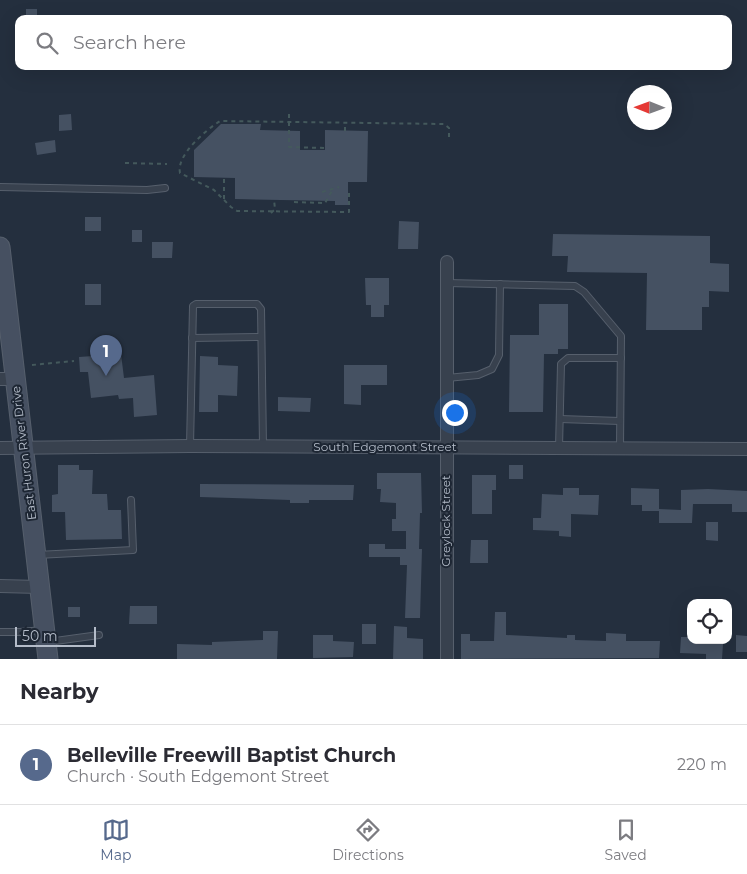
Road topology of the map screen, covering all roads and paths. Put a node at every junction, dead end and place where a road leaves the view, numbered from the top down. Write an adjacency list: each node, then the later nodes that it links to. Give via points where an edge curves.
1 (289, 114): 2 (path)
2 (289, 121): 3 (path); 6 (path, via 289,148); 16 (path, via 220,121 193,144 183,157 180,174 207,186)
3 (345, 122): 4 (path); 5 (path, via 444,124 449,128)
4 (345, 130)
5 (449, 139)
6 (325, 148)
7 (125, 163): 8 (path)
8 (167, 164)
9 (224, 178): 16 (path)
10 (0, 187): 12 (lane)
11 (339, 187): 13 (path)
12 (165, 188)
13 (332, 189): 14 (path); 18 (path, via 325,203)
14 (322, 192)
15 (349, 193): 19 (path, via 349,212)
16 (224, 200): 19 (path, via 237,211)
17 (274, 200): 19 (path)
18 (294, 202)
19 (272, 212)
20 (0, 247): 24 (main road, East Huron River Drive)
21 (447, 262): 22 (street, Greylock Street)
22 (447, 282): 23 (lane); 30 (street, Greylock Street)
23 (500, 284): 27 (lane, via 575,286 580,289 621,336); 30 (lane, via 499,355 492,369 478,375)
24 (3, 302): 31 (main road, East Huron River Drive)
25 (192, 338): 26 (lane); 26 (lane, via 192,308 196,304 257,304 261,310); 34 (lane)
26 (261, 338): 35 (lane)
27 (620, 358): 32 (lane, via 568,358 561,364); 33 (lane)
28 (74, 361): 29 (path)
29 (32, 365)
30 (447, 378): 37 (street, Greylock Street)
31 (8, 379): 36 (main road, East Huron River Drive)
32 (560, 419): 33 (lane); 39 (lane)
33 (620, 420): 40 (lane)
34 (190, 446): 35 (street, South Edgemont Street); 36 (street, South Edgemont Street)
35 (263, 446): 37 (street, South Edgemont Street)
36 (23, 447): 38 (street, South Edgemont Street); 43 (main road, East Huron River Drive)
37 (447, 447): 39 (street, South Edgemont Street); 49 (street, Greylock Street)
38 (0, 448)
39 (559, 448): 40 (street, South Edgemont Street)
40 (620, 448): 41 (street, South Edgemont Street)
41 (747, 449)
42 (131, 500): 43 (lane, via 133,550)
43 (36, 555): 45 (main road, East Huron River Drive)
44 (0, 586): 45 (street)
45 (39, 587): 48 (main road, East Huron River Drive)
46 (0, 632): 48 (lane, via 20,632)
47 (99, 635): 48 (lane)
48 (46, 644)
49 (447, 659)

